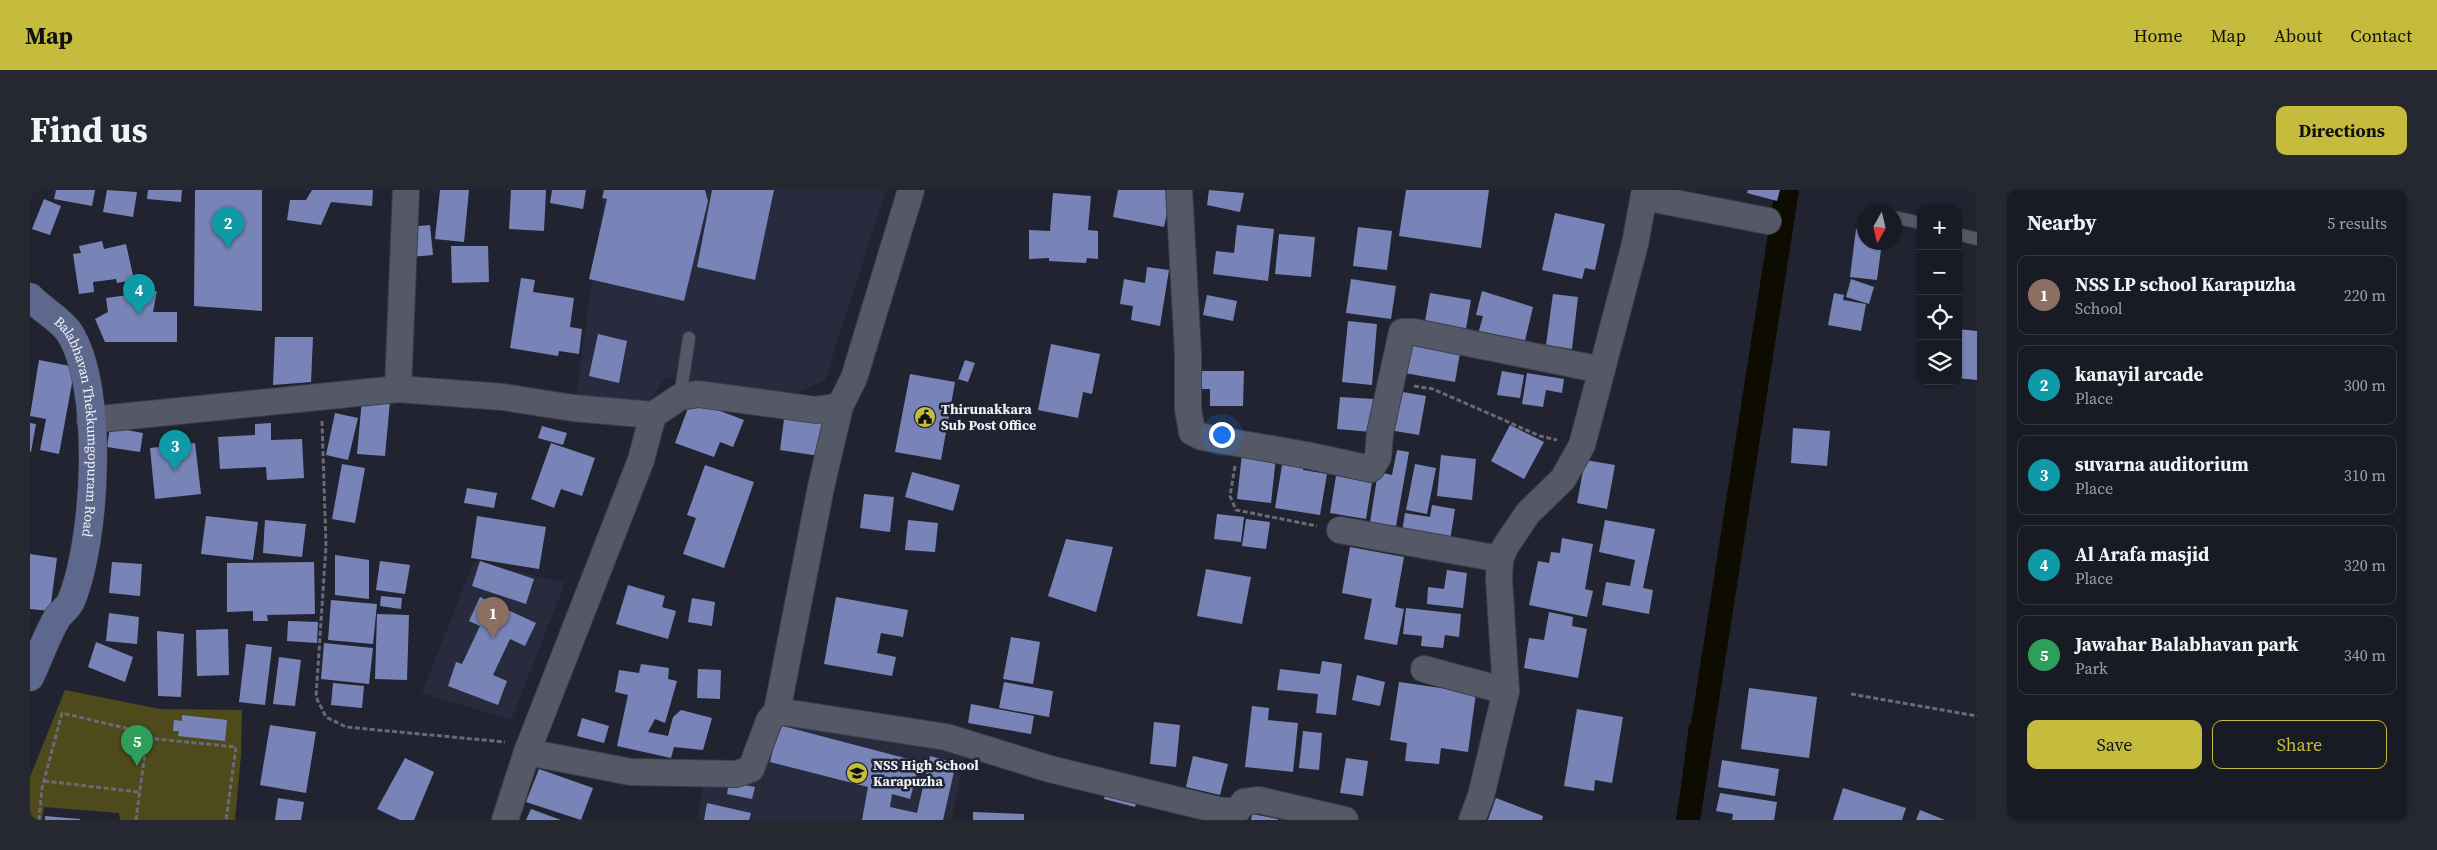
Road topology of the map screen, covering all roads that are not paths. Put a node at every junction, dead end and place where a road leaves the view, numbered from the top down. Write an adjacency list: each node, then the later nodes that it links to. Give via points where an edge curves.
1 (406, 190): 13 (street)
2 (911, 190): 15 (street, via 854,378)
3 (1179, 190): 12 (street, via 1188,409 1192,432 1202,437 1372,469 1378,457 1380,433 1402,332)
4 (1644, 194): 6 (street); 12 (street, via 1635,244)
5 (1902, 219): 7 (lane)
6 (1768, 221)
7 (1917, 222)
8 (1962, 235): 9 (lane)
9 (1977, 240)
10 (32, 305): 17 (main road, Balabhavan Thekkumgopuram Road, via 68,331 76,346 87,386)
11 (689, 338): 14 (lane)
12 (1602, 370): 19 (street, via 1582,445 1563,479 1528,513)
13 (398, 389): 16 (street, via 503,397); 17 (street)
14 (680, 397): 15 (street, via 698,394 816,410); 16 (street)
15 (840, 406): 23 (street)
16 (653, 415): 24 (street, via 641,460)
17 (90, 420): 21 (main road, Balabhavan Thekkumgopuram Road, via 93,468 90,524 82,566 71,603 58,618)
18 (1340, 530): 19 (street)
19 (1500, 559): 22 (street)
20 (1424, 669): 22 (street)
21 (30, 677)
22 (1506, 692): 27 (street, via 1481,796)
23 (776, 711): 24 (street, via 769,720 751,769 736,774 631,772); 26 (street, via 946,737 1050,769 1222,811 1237,811 1244,802 1260,800)
24 (529, 748): 25 (street)
25 (505, 820)
26 (1345, 820)
27 (1472, 820)

